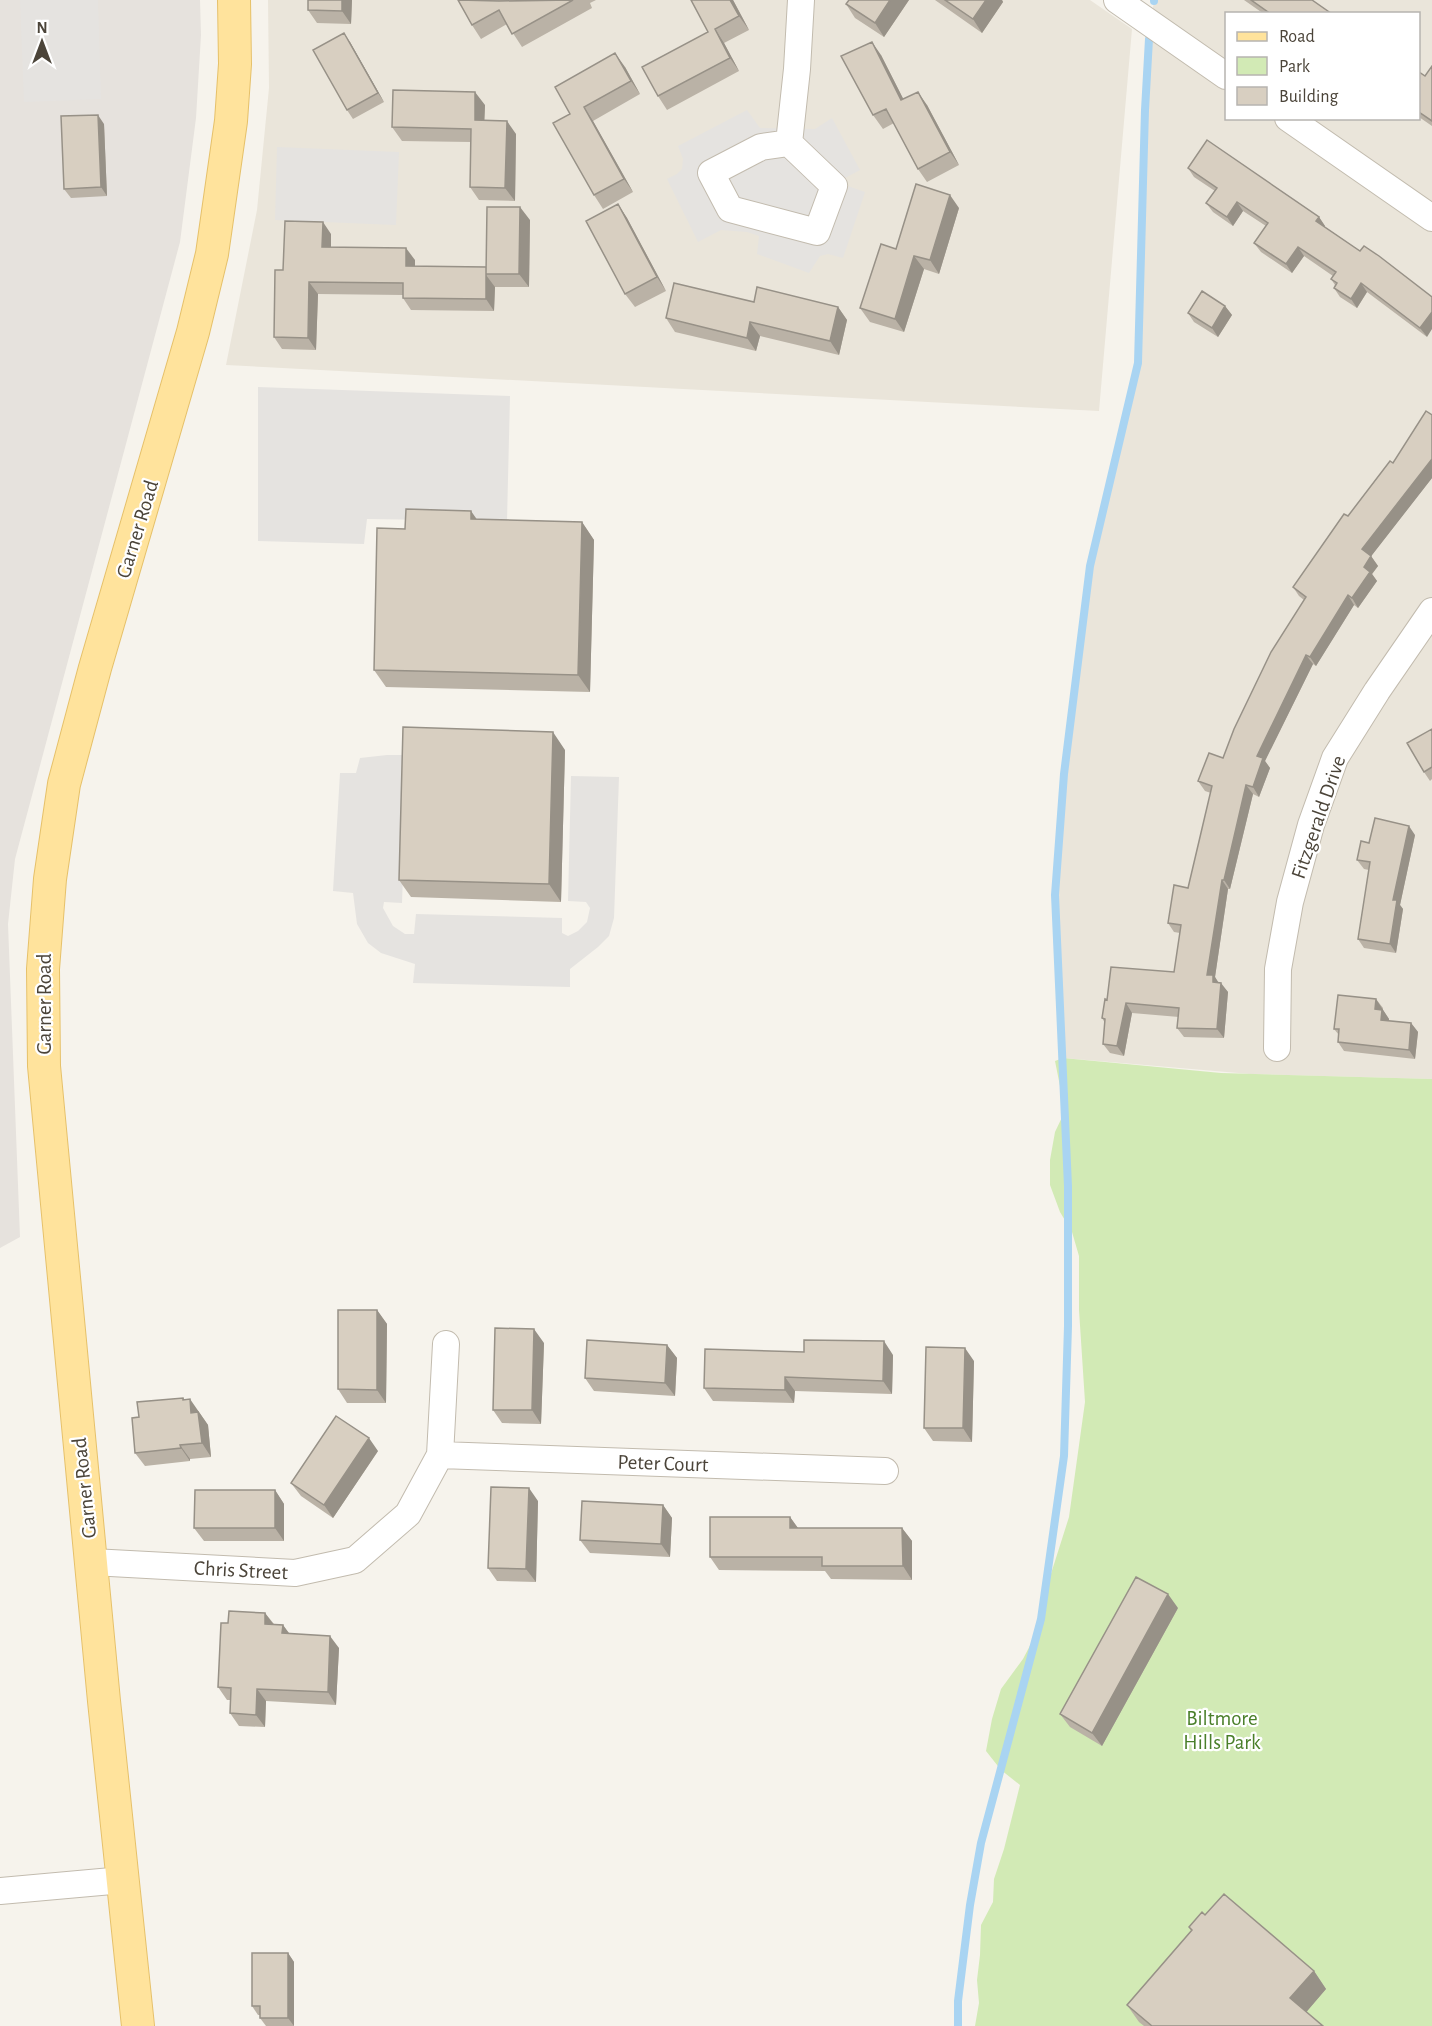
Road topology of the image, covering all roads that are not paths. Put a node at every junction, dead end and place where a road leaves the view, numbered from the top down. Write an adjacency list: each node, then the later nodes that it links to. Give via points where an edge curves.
1 (234, 0): 14 (main road, Garner Road, via 231,121 212,254 170,416 64,784 50,879 43,969 44,1066)
2 (801, 0): 6 (street)
3 (1117, 0): 4 (street)
4 (1225, 75)
5 (1291, 120): 7 (street)
6 (789, 143): 6 (street, via 834,186 817,232 730,209 711,173 761,147)
7 (1432, 218)
8 (1432, 611): 9 (street, Fitzgerald Drive)
9 (1424, 640): 10 (street, Fitzgerald Drive, via 1335,758 1290,902 1278,969)
10 (1277, 1048)
11 (446, 1344): 12 (street, Chris Street)
12 (440, 1455): 13 (street, Peter Court); 14 (street, Chris Street, via 408,1514 355,1560 295,1574)
13 (885, 1471)
14 (92, 1562): 15 (main road, Garner Road)
15 (123, 1880): 16 (street); 17 (main road, Garner Road)
16 (0, 1891)
17 (138, 2026)

